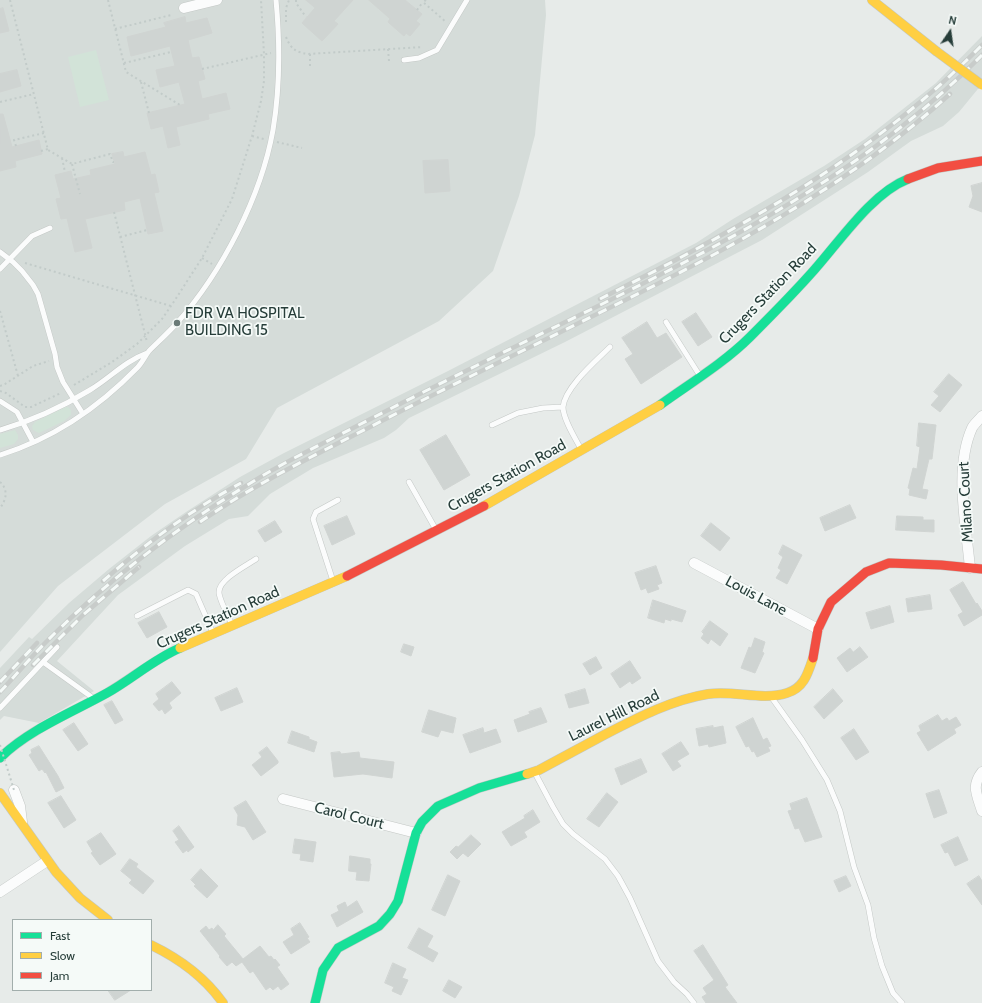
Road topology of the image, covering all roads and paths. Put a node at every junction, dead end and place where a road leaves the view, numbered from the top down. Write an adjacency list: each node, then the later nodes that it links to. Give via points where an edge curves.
1 (10, 0): 32 (path)
2 (108, 0): 16 (path)
3 (217, 0): 11 (street)
4 (261, 0): 23 (path)
5 (276, 0): 67 (lane, via 277,100 273,131 263,171 248,209 218,267 177,323)
6 (289, 0): 17 (path, via 286,8)
7 (296, 0): 14 (path)
8 (467, 0): 25 (lane, via 437,50 419,58)
9 (872, 0): 31 (street, bridge)
10 (424, 1): 12 (path); 15 (path)
11 (184, 8)
12 (417, 10)
13 (171, 15): 16 (path)
14 (306, 18)
15 (447, 22)
16 (115, 29): 27 (path)
17 (286, 29)
18 (286, 36): 24 (path, via 289,44 299,53)
19 (429, 47): 20 (path)
20 (388, 49): 24 (path); 26 (path)
21 (171, 52): 27 (path)
22 (273, 52): 23 (path)
23 (264, 54): 29 (path); 37 (path, via 264,81)
24 (310, 54): 28 (path)
25 (404, 60)
26 (389, 61)
27 (124, 63): 30 (path, via 126,72)
28 (310, 66)
29 (202, 70)
30 (141, 82): 34 (path); 35 (path)
31 (982, 86)
32 (34, 94): 33 (path); 36 (path)
33 (0, 102)
34 (180, 105)
35 (149, 113)
36 (44, 133): 40 (path, via 14,140); 42 (path)
37 (252, 136): 38 (path); 56 (path, via 232,199)
38 (264, 139)
39 (276, 142): 41 (path)
40 (16, 146)
41 (302, 148)
42 (48, 149): 43 (path); 44 (path)
43 (41, 151)
44 (62, 158): 47 (path); 48 (path)
45 (982, 161): 70 (street, Crugers Station Road, via 938,168 904,181 887,191 864,211 814,270 748,339)
46 (114, 162): 47 (path, via 110,154)
47 (72, 164): 49 (path)
48 (65, 172)
49 (80, 194)
50 (114, 212): 53 (path)
51 (50, 228): 55 (lane, via 32,236)
52 (147, 230): 53 (path)
53 (120, 237): 60 (path)
54 (0, 252): 55 (lane)
55 (9, 258): 59 (lane); 75 (lane, via 38,294 57,367)
56 (202, 258): 58 (path); 61 (path)
57 (24, 262): 60 (path)
58 (208, 262)
59 (0, 269)
60 (135, 295): 61 (path); 64 (path)
61 (171, 306): 64 (path)
62 (0, 311): 69 (path)
63 (666, 322): 70 (lane)
64 (146, 335): 65 (path); 72 (path, via 112,362)
65 (148, 342)
66 (610, 347): 77 (lane, via 578,379 566,397)
67 (148, 353): 75 (lane, via 135,358 91,390); 78 (lane, via 138,368)
68 (49, 361): 69 (path, via 33,366)
69 (18, 376): 71 (path)
70 (700, 377): 84 (street, Crugers Station Road, via 660,405)
71 (0, 386)
72 (74, 386)
73 (0, 391): 74 (path, via 31,407)
74 (62, 392)
75 (74, 399): 78 (lane); 80 (lane)
76 (0, 401): 80 (lane, via 17,412)
77 (563, 407): 81 (lane, via 518,413); 84 (lane)
78 (83, 414): 83 (lane)
79 (982, 416): 93 (street, Milano Court, via 973,427 964,453 962,481)
80 (22, 424): 82 (lane); 83 (lane)
81 (492, 424)
82 (0, 430)
83 (33, 442): 85 (lane)
84 (582, 450): 90 (street, Crugers Station Road)
85 (0, 454)
86 (0, 482): 89 (path, via 6,492)
87 (409, 482): 90 (lane)
88 (338, 500): 95 (lane, via 316,512 313,519)
89 (0, 508)
90 (437, 531): 95 (street, Crugers Station Road)
91 (256, 559): 97 (lane, via 220,586 220,595)
92 (694, 564): 98 (street, Louis Lane)
93 (970, 568): 94 (street, Laurel Hill Road); 98 (street, Laurel Hill Road, via 941,564 883,565 866,572 831,602)
94 (982, 569)
95 (334, 582): 97 (street, Crugers Station Road)
96 (137, 616): 99 (lane, via 188,590 198,597)
97 (232, 626): 99 (street, Crugers Station Road)
98 (818, 629): 102 (street, Laurel Hill Road, via 814,656 801,686 788,693)
99 (213, 634): 103 (street, Crugers Station Road, via 168,653)
100 (57, 647): 101 (lane)
101 (42, 662): 103 (lane); 104 (lane)
102 (770, 696): 107 (street, Laurel Hill Road, via 709,694 675,702 640,716); 122 (lane, via 802,740 826,780 840,811 854,867 868,905 882,966 893,993)
103 (95, 700): 106 (street, Crugers Station Road, via 26,737)
104 (0, 708)
105 (0, 745): 109 (path, bridge)
106 (0, 758)
107 (534, 772): 114 (street, Laurel Hill Road, via 479,788 438,806 422,822); 121 (lane, via 559,819 573,834 605,859 618,876 658,961)
108 (982, 772): 112 (street, via 977,778 975,790)
109 (14, 790): 113 (street, via 20,806)
110 (0, 793): 113 (street)
111 (283, 799): 114 (street, Carol Court)
112 (982, 811)
113 (22, 826): 115 (street)
114 (416, 833): 120 (street, Laurel Hill Road, via 398,901 379,926 338,948 323,970)
115 (47, 861): 116 (street); 117 (street, via 80,898)
116 (0, 892)
117 (107, 919)
118 (152, 945): 119 (street, via 194,969 211,985)
119 (223, 1003)
120 (315, 1003)
121 (694, 1003)
122 (902, 1003)

